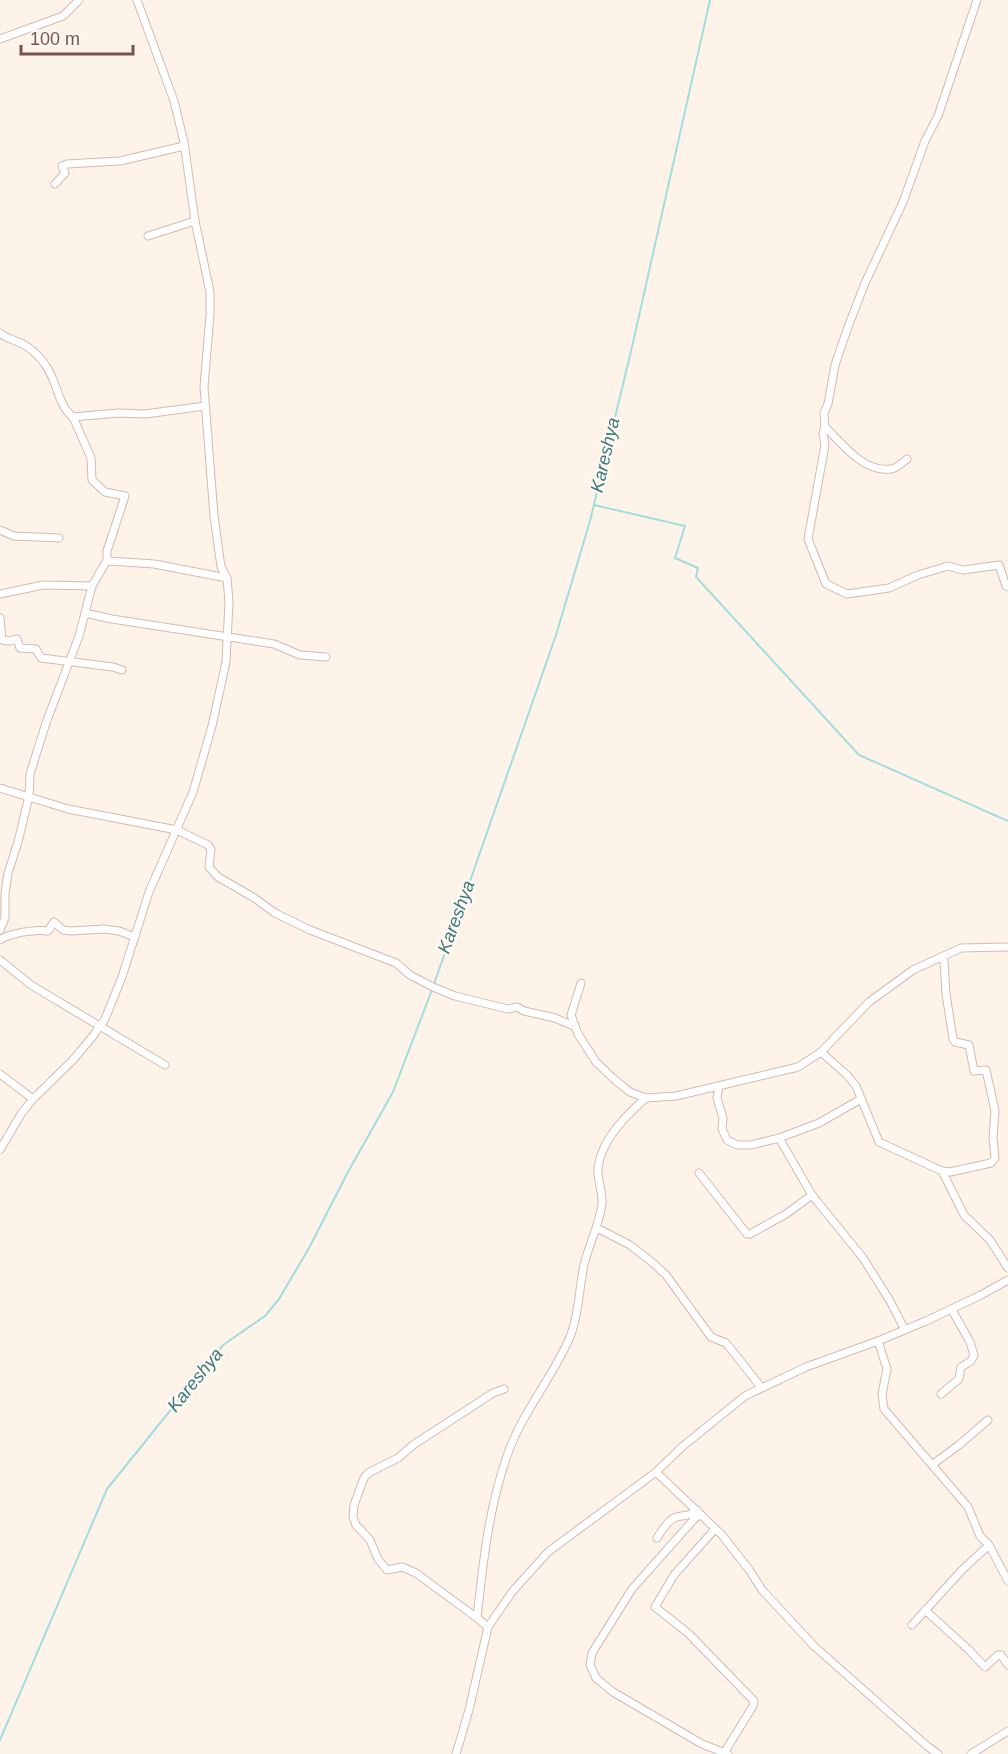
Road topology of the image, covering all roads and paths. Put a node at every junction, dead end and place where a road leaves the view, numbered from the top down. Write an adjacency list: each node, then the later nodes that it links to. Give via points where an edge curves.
1 (79, 0): 4 (street, via 63,16)
2 (137, 0): 5 (street, via 174,101)
3 (977, 0): 12 (street, via 939,116 848,327 824,413)
4 (0, 39)
5 (184, 146): 6 (street, via 120,161 67,164 62,166 64,177); 7 (street)
6 (55, 184)
7 (195, 221): 8 (street); 10 (street, via 211,303)
8 (148, 236)
9 (0, 333): 11 (street, via 36,353)
10 (205, 406): 11 (street); 17 (street, via 214,516 221,567)
11 (73, 417): 16 (street, via 91,458 92,480 105,492 125,496 107,550)
12 (825, 427): 13 (street, via 870,465 892,468); 19 (street, via 808,539 826,584 847,594 889,588 948,566 963,570 999,565)
13 (907, 459)
14 (0, 530): 15 (street, via 14,536)
15 (59, 538)
16 (107, 562): 17 (street, via 154,564); 18 (street)
17 (227, 578): 23 (street)
18 (92, 586): 20 (street, via 43,585); 21 (street)
19 (1008, 587)
20 (0, 594)
21 (86, 613): 23 (street); 25 (street)
22 (0, 618): 25 (street, via 2,640 17,639 20,648 36,649 41,658)
23 (227, 637): 24 (street); 29 (street, via 226,662 212,726 193,792)
24 (326, 657)
25 (71, 661): 26 (street); 28 (street, via 30,774)
26 (122, 670)
27 (0, 788): 28 (street)
28 (29, 796): 29 (street); 30 (street, via 8,873 5,918)
29 (177, 830): 31 (street, via 149,892); 37 (street, via 208,845 209,867 218,877 275,913 396,963 410,975 454,996 508,1009 517,1007)
30 (0, 930)
31 (135, 937): 32 (street, via 103,929 63,930 54,922 48,931 32,930); 38 (street)
32 (0, 940)
33 (1008, 947): 34 (street, via 961,948)
34 (941, 957): 39 (street, via 913,970 869,1002); 48 (street, via 953,1039 969,1045 974,1071 986,1070 995,1111 995,1158 991,1163)
35 (0, 960): 38 (street, via 32,985)
36 (580, 984): 37 (street, via 571,1015)
37 (574, 1026): 43 (street, via 596,1062 630,1092)
38 (101, 1027): 40 (street); 44 (street)
39 (821, 1052): 42 (street, via 798,1067); 45 (street, via 853,1082)
40 (165, 1065)
41 (0, 1074): 44 (street)
42 (719, 1086): 43 (street); 46 (street, via 717,1098 727,1140 736,1145 751,1145)
43 (646, 1098): 51 (street, via 629,1112 601,1157 598,1176 603,1194)
44 (33, 1099): 47 (street)
45 (861, 1099): 46 (street, via 819,1123); 48 (street, via 883,1146)
46 (779, 1138): 50 (street)
47 (1, 1145)
48 (942, 1171): 52 (street, via 964,1215 990,1240)
49 (699, 1173): 50 (street, via 750,1234)
50 (812, 1195): 55 (street, via 863,1258)
51 (597, 1228): 57 (street, via 630,1245 666,1275 711,1337 726,1343); 69 (street, via 585,1263 570,1336 508,1452 487,1531)
52 (1008, 1268)
53 (1008, 1280): 54 (street)
54 (952, 1310): 55 (street); 59 (street, via 974,1356 961,1367 959,1379)
55 (905, 1330): 56 (street)
56 (878, 1341): 57 (street); 61 (street, via 887,1369 882,1394 884,1409)
57 (761, 1387): 62 (street, via 726,1410)
58 (504, 1389): 69 (street, via 398,1458 368,1473 354,1505 356,1525 387,1570 402,1567 416,1573)
59 (941, 1394)
60 (988, 1420): 61 (street)
61 (933, 1464): 66 (street, via 968,1507 980,1536)
62 (656, 1472): 63 (street); 71 (street, via 548,1552 512,1592)
63 (699, 1512): 64 (street); 65 (street, via 675,1518); 74 (street, via 632,1589 592,1653 590,1665 596,1678 613,1692 702,1744)
64 (715, 1528): 74 (street, via 675,1575 655,1608 688,1633 754,1701); 76 (street, via 762,1590 814,1646)
65 (657, 1538)
66 (989, 1545): 67 (street); 68 (street)
67 (1008, 1581)
68 (925, 1610): 70 (street); 72 (street, via 981,1665 985,1667 1001,1655)
69 (477, 1618): 71 (street)
70 (912, 1625)
71 (488, 1627): 75 (street)
72 (1008, 1665)
73 (1008, 1731): 77 (street)
74 (726, 1753)
75 (456, 1754)
76 (938, 1754)
77 (971, 1754)

